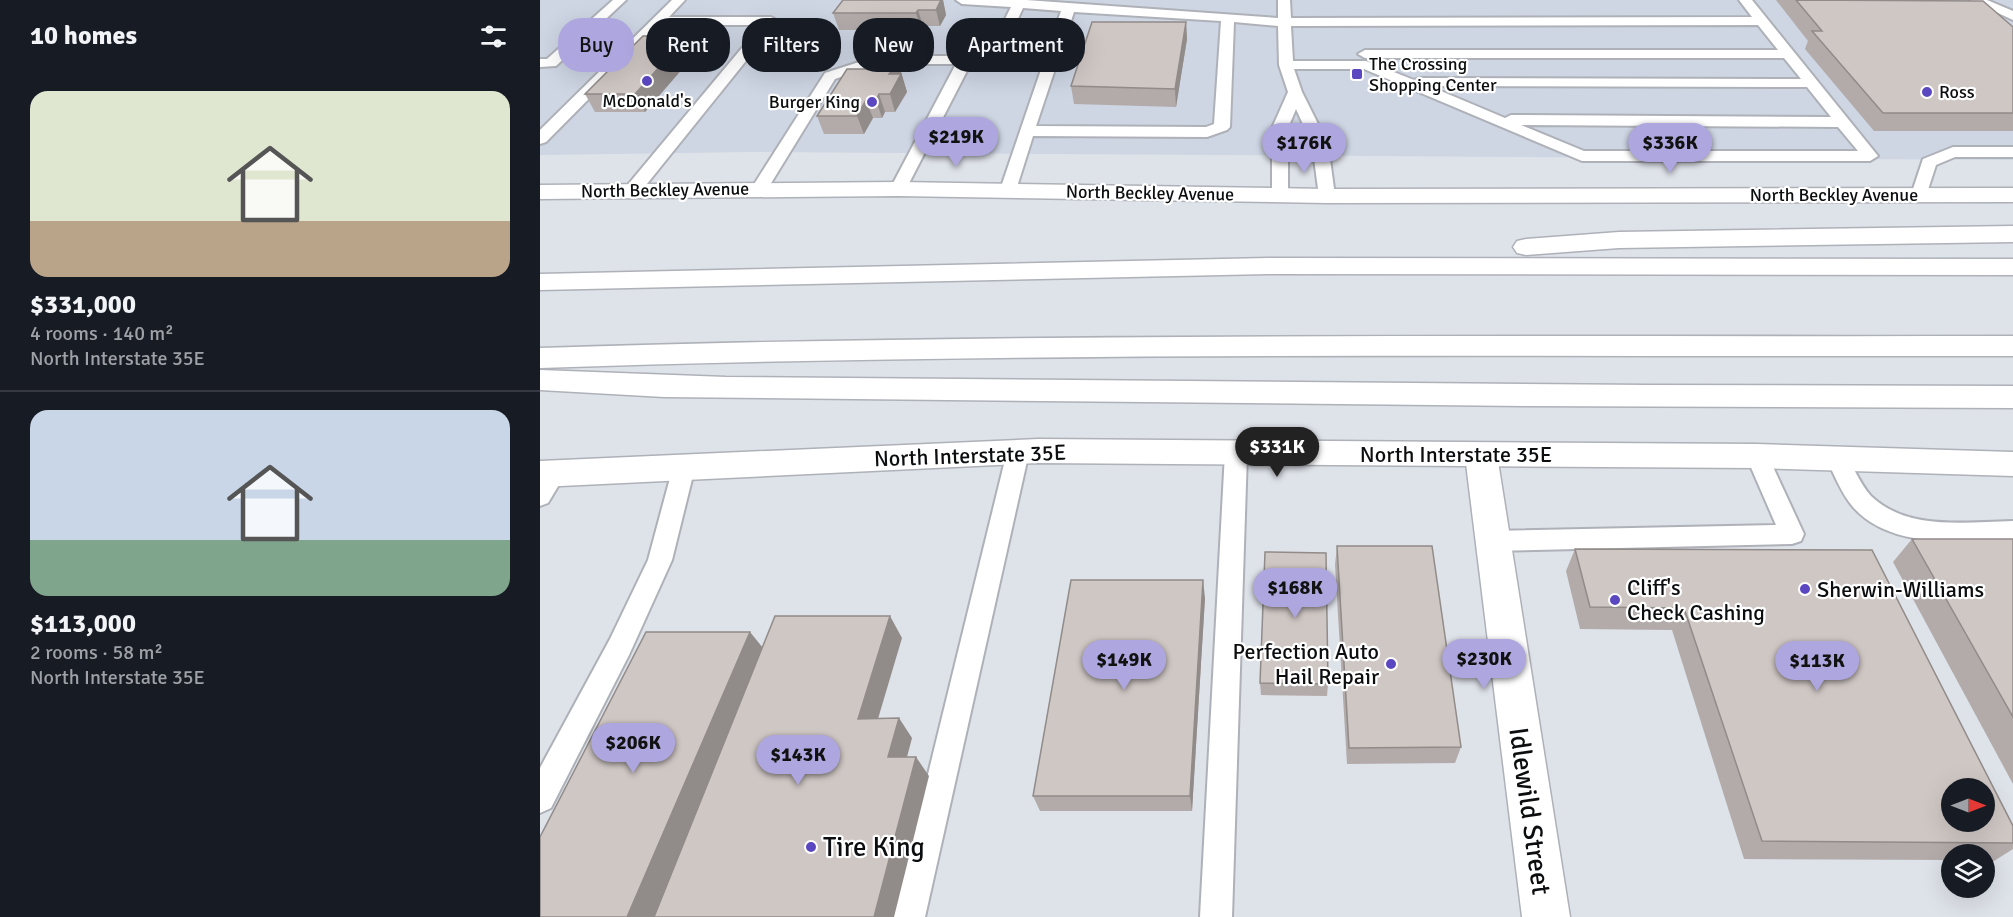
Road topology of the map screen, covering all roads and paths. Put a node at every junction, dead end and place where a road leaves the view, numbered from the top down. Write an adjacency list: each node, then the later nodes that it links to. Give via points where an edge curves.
1 (620, 0): 23 (lane)
2 (679, 0): 13 (lane)
3 (962, 0): 8 (lane)
4 (1211, 0): 11 (lane)
5 (1284, 0): 18 (lane)
6 (1745, 0): 17 (lane)
7 (1976, 0): 12 (lane)
8 (1020, 2): 9 (lane); 14 (lane)
9 (1076, 5): 10 (lane); 34 (lane)
10 (1143, 6): 11 (lane)
11 (1209, 16): 15 (lane)
12 (2013, 16)
13 (660, 18)
14 (1012, 18)
15 (1228, 18): 18 (lane); 34 (lane, via 1222,127 1207,132)
16 (730, 21): 25 (lane, via 771,21)
17 (1761, 21): 20 (lane); 21 (lane)
18 (1284, 22): 20 (lane); 24 (lane)
19 (646, 32): 35 (lane)
20 (1361, 43): 21 (lane); 24 (lane); 29 (lane)
21 (1787, 54): 30 (lane)
22 (946, 60): 37 (lane, via 906,60 856,67 830,76)
23 (545, 63): 28 (lane)
24 (1286, 64): 31 (lane)
25 (730, 71)
26 (729, 72): 40 (lane)
27 (959, 72): 38 (lane)
28 (540, 76)
29 (1406, 82): 30 (lane); 32 (lane)
30 (1810, 83): 33 (lane)
31 (1296, 92): 42 (lane, via 1280,128); 45 (lane, via 1320,144)
32 (1498, 120): 33 (lane); 33 (lane, via 1582,156 1870,156)
33 (1842, 122)
34 (1027, 131): 39 (lane)
35 (540, 139)
36 (2013, 152): 43 (lane, via 1953,152 1929,162)
37 (759, 189): 38 (main road, North Beckley Avenue); 40 (main road, North Beckley Avenue)
38 (898, 189): 39 (main road, North Beckley Avenue)
39 (1008, 190): 42 (main road, North Beckley Avenue)
40 (632, 191): 41 (main road, North Beckley Avenue)
41 (546, 193)
42 (1280, 195): 45 (main road, North Beckley Avenue)
43 (1919, 195): 44 (main road, North Beckley Avenue); 45 (main road, North Beckley Avenue)
44 (2013, 195)
45 (1327, 196)
46 (2013, 234): 47 (main road, via 1619,240)
47 (1268, 266): 48 (main road); 49 (main road)
48 (2013, 267)
49 (540, 282)
50 (2013, 346): 51 (main road, via 1143,348)
51 (540, 358)
52 (540, 380): 53 (main road, via 628,386 1570,397)
53 (2013, 397)
54 (1018, 452): 55 (main road, North Interstate 35E); 60 (main road, North Interstate 35E); 65 (lane)
55 (1236, 453): 56 (main road, North Interstate 35E); 66 (lane)
56 (1480, 455): 57 (main road, North Interstate 35E); 63 (main road, Idlewild Street)
57 (1757, 456): 58 (main road, North Interstate 35E); 63 (lane, via 1792,534)
58 (1837, 458): 59 (main road, North Interstate 35E); 62 (lane, via 1863,502 1894,522 1917,530)
59 (2013, 464)
60 (684, 467): 61 (main road, North Interstate 35E); 64 (lane, via 660,560 620,647)
61 (545, 481)
62 (2013, 531)
63 (1492, 541): 67 (main road, Idlewild Street)
64 (540, 798)
65 (909, 917)
66 (1216, 917)
67 (1546, 917)

